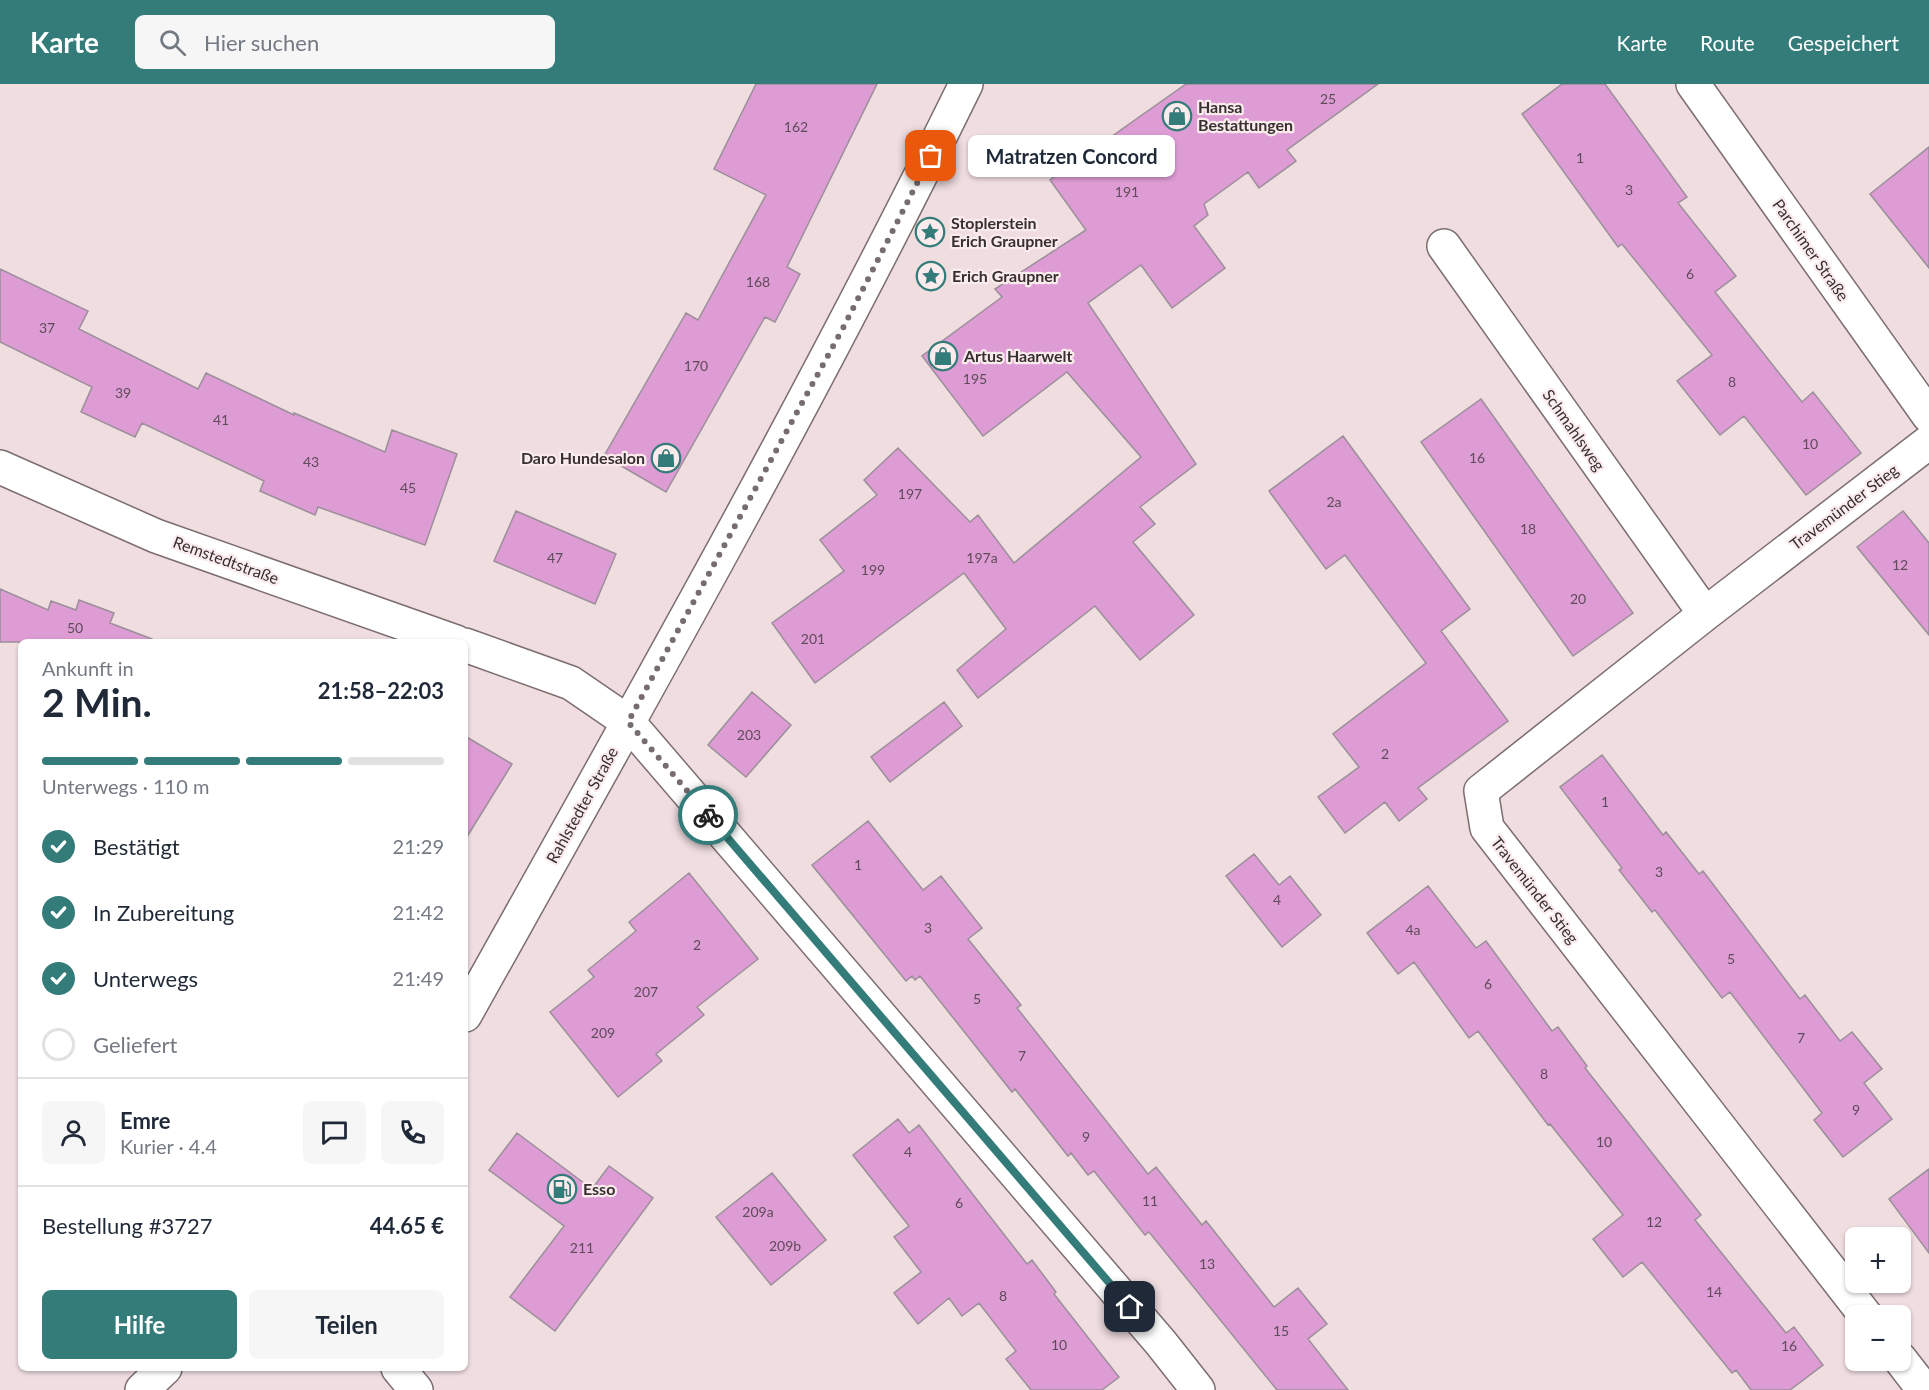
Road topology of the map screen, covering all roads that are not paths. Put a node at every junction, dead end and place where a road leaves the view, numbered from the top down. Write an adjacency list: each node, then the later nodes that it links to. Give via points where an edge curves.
1 (966, 84): 10 (street, Rahlstedter Straße, via 843,328)
2 (1693, 84): 4 (street, Parchimer Straße)
3 (1444, 246): 7 (street, Schmahlsweg)
4 (1929, 416)
5 (1929, 442): 7 (street, Travemünder Stieg)
6 (0, 467): 8 (street, Remstedtstraße, via 156,536)
7 (1705, 614): 12 (street, Travemünder Stieg, via 1481,791 1487,828)
8 (448, 639)
9 (468, 646): 10 (street, via 571,683)
10 (628, 722): 11 (street, Rahlstedter Straße); 18 (street)
11 (468, 1010)
12 (1857, 1305)
13 (162, 1371): 16 (street)
14 (400, 1371): 17 (street)
15 (1909, 1371): 19 (street)
16 (142, 1390)
17 (416, 1390)
18 (1198, 1390)
19 (1924, 1390)

